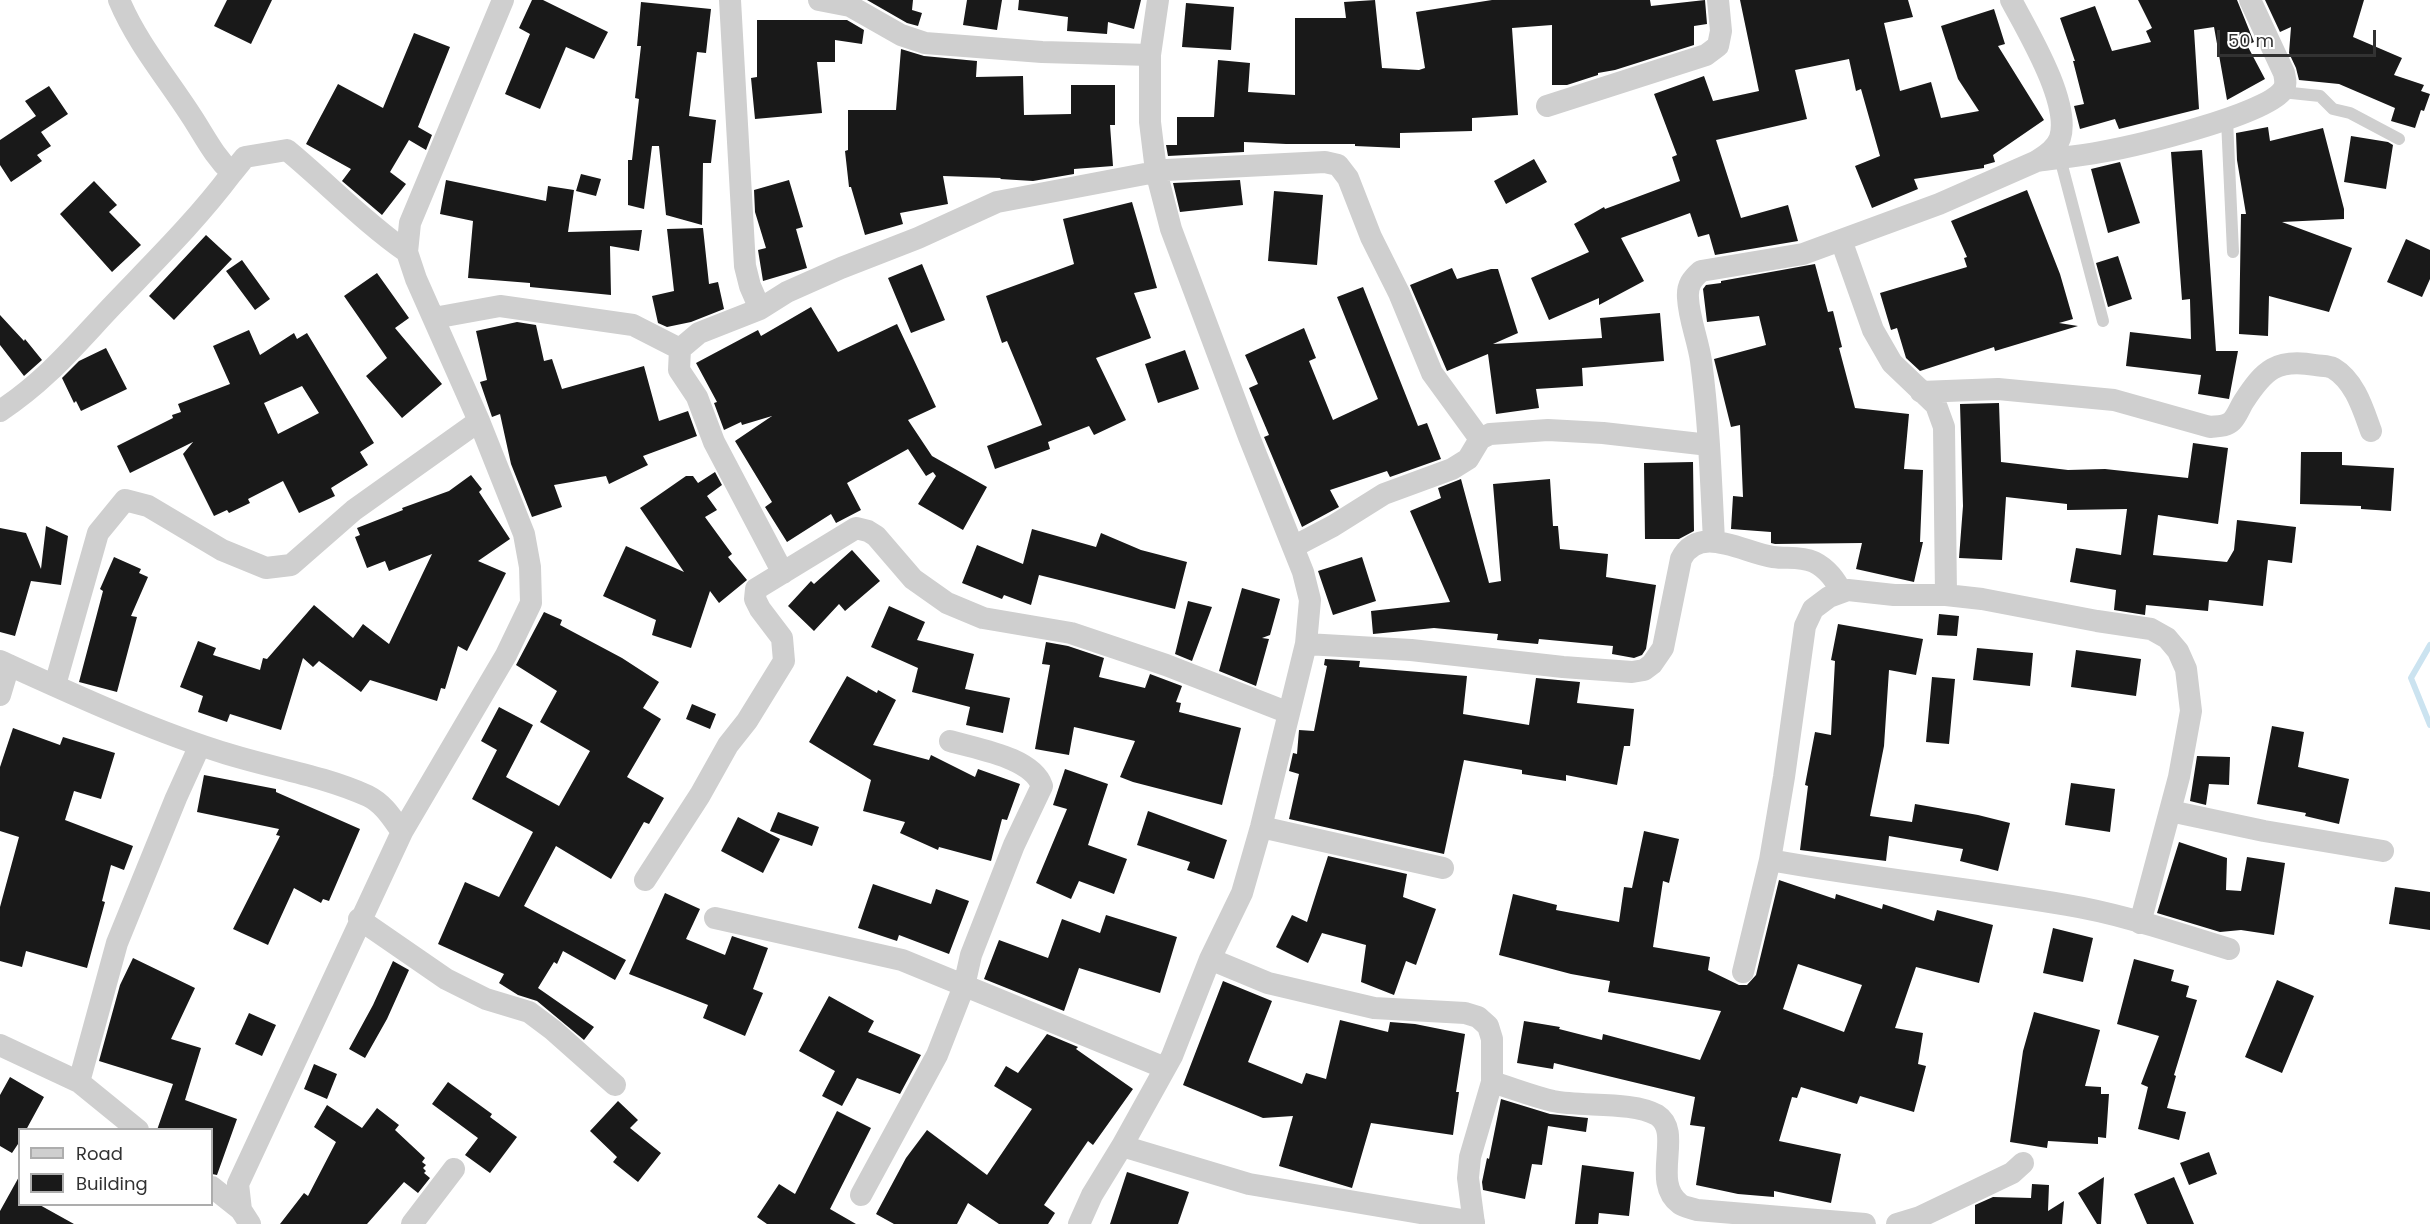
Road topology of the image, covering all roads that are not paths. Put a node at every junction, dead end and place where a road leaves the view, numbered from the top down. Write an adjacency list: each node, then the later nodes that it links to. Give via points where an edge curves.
1 (119, 0): 18 (street, via 129,25 216,159)
2 (503, 0): 20 (street, via 410,223)
3 (730, 0): 22 (street, via 745,266)
4 (819, 0): 9 (street)
5 (1158, 0): 10 (street)
6 (1718, 0): 12 (street, via 1718,46 1706,55)
7 (2011, 0): 16 (street, via 2044,64 2059,104 2059,141)
8 (2250, 0): 11 (street, via 2284,73 2286,84)
9 (850, 3): 10 (street, via 901,35 925,43)
10 (1150, 55): 17 (street, via 1150,122)
11 (2282, 92): 13 (street); 14 (lane, via 2320,96 2333,108)
12 (1547, 106)
13 (2227, 120): 15 (street, via 2101,152); 21 (lane)
14 (2399, 139)
15 (2060, 158): 16 (street); 24 (lane)
16 (2037, 161): 19 (street, via 1940,204)
17 (1156, 171): 22 (street, via 997,202 819,277); 30 (street, via 1325,162 1338,165 1348,178 1432,373); 33 (street, via 1171,230)
18 (232, 173): 20 (street, via 245,157 287,150); 27 (street, via 177,240 66,358)
19 (1841, 240): 26 (street, via 1874,330 1892,363); 31 (street, via 1803,254 1701,272 1693,278 1688,298 1701,360)
20 (407, 252): 23 (street)
21 (2233, 252)
22 (760, 309): 25 (street, via 699,333)
23 (434, 318): 25 (street, via 501,306 633,325); 28 (street)
24 (2103, 321)
25 (680, 349): 34 (street, via 679,369 697,397 714,442)
26 (1921, 392): 29 (street, via 1998,389 2114,400 2222,426 2232,422 2265,372 2277,365 2297,362 2332,368 2347,381); 36 (street, via 1936,405 1944,427)
27 (0, 411)
28 (479, 422): 39 (street, via 354,510 291,565 266,568 222,550 148,506 125,500 98,533); 46 (street, via 524,534 531,603 506,655)
29 (2371, 431)
30 (1480, 439): 31 (street, via 1490,434 1548,430); 33 (street, via 1468,459 1452,469 1384,494)
31 (1709, 445): 32 (street)
32 (1714, 540): 35 (street, via 1766,556 1816,563 1832,575); 37 (street, via 1686,549 1663,648 1644,670 1563,667 1411,650)
33 (1293, 547): 37 (street, via 1310,600)
34 (783, 573): 41 (street, via 856,528 868,531 913,579 947,603 983,618 1071,633 1166,664); 50 (street, via 756,588 754,594 759,609 782,638 784,661)
35 (1842, 592): 36 (street); 48 (street, via 1813,609 1805,626)
36 (1946, 595): 44 (street, via 2151,629 2167,638 2186,669 2191,711)
37 (1306, 644): 41 (street)
38 (4, 663): 39 (street); 40 (street)
39 (55, 685): 43 (street)
40 (0, 695)
41 (1289, 713): 45 (street)
42 (950, 741): 57 (street, via 1019,762 1034,772 1042,786 971,955)
43 (200, 745): 46 (street, via 324,780 369,797 386,808); 60 (street, via 117,943)
44 (2170, 811): 47 (street); 53 (street)
45 (1261, 827): 49 (street); 55 (street, via 1242,893)
46 (402, 832): 52 (street)
47 (2384, 851)
48 (1770, 860): 53 (street, via 2068,905); 56 (street)
49 (1443, 868)
50 (645, 880)
51 (715, 918): 57 (street, via 902,960)
52 (359, 919): 62 (street, via 446,979 486,999 530,1012); 69 (street, via 238,1184)
53 (2140, 922): 54 (street)
54 (2229, 950)
55 (1210, 959): 59 (street); 61 (street, via 1268,983 1374,1008 1478,1017 1488,1026 1492,1039)
56 (1743, 972)
57 (964, 986): 59 (street); 68 (street, via 937,1055)
58 (0, 1045): 60 (street)
59 (1166, 1068): 64 (street)
60 (79, 1082): 63 (street)
61 (1492, 1082): 70 (street, via 1470,1157 1468,1178); 73 (street, via 1554,1101 1638,1109 1658,1116 1667,1131 1665,1174 1670,1191 1680,1204 1697,1210)
62 (615, 1085)
63 (136, 1128)
64 (1122, 1146): 70 (street, via 1249,1184); 72 (street)
65 (2023, 1163): 74 (street, via 2012,1173)
66 (454, 1169): 71 (street)
67 (213, 1188): 69 (street)
68 (861, 1195)
69 (246, 1217)
70 (1474, 1223)
71 (412, 1224)
72 (1079, 1224)
73 (1865, 1224)
74 (1897, 1224)

